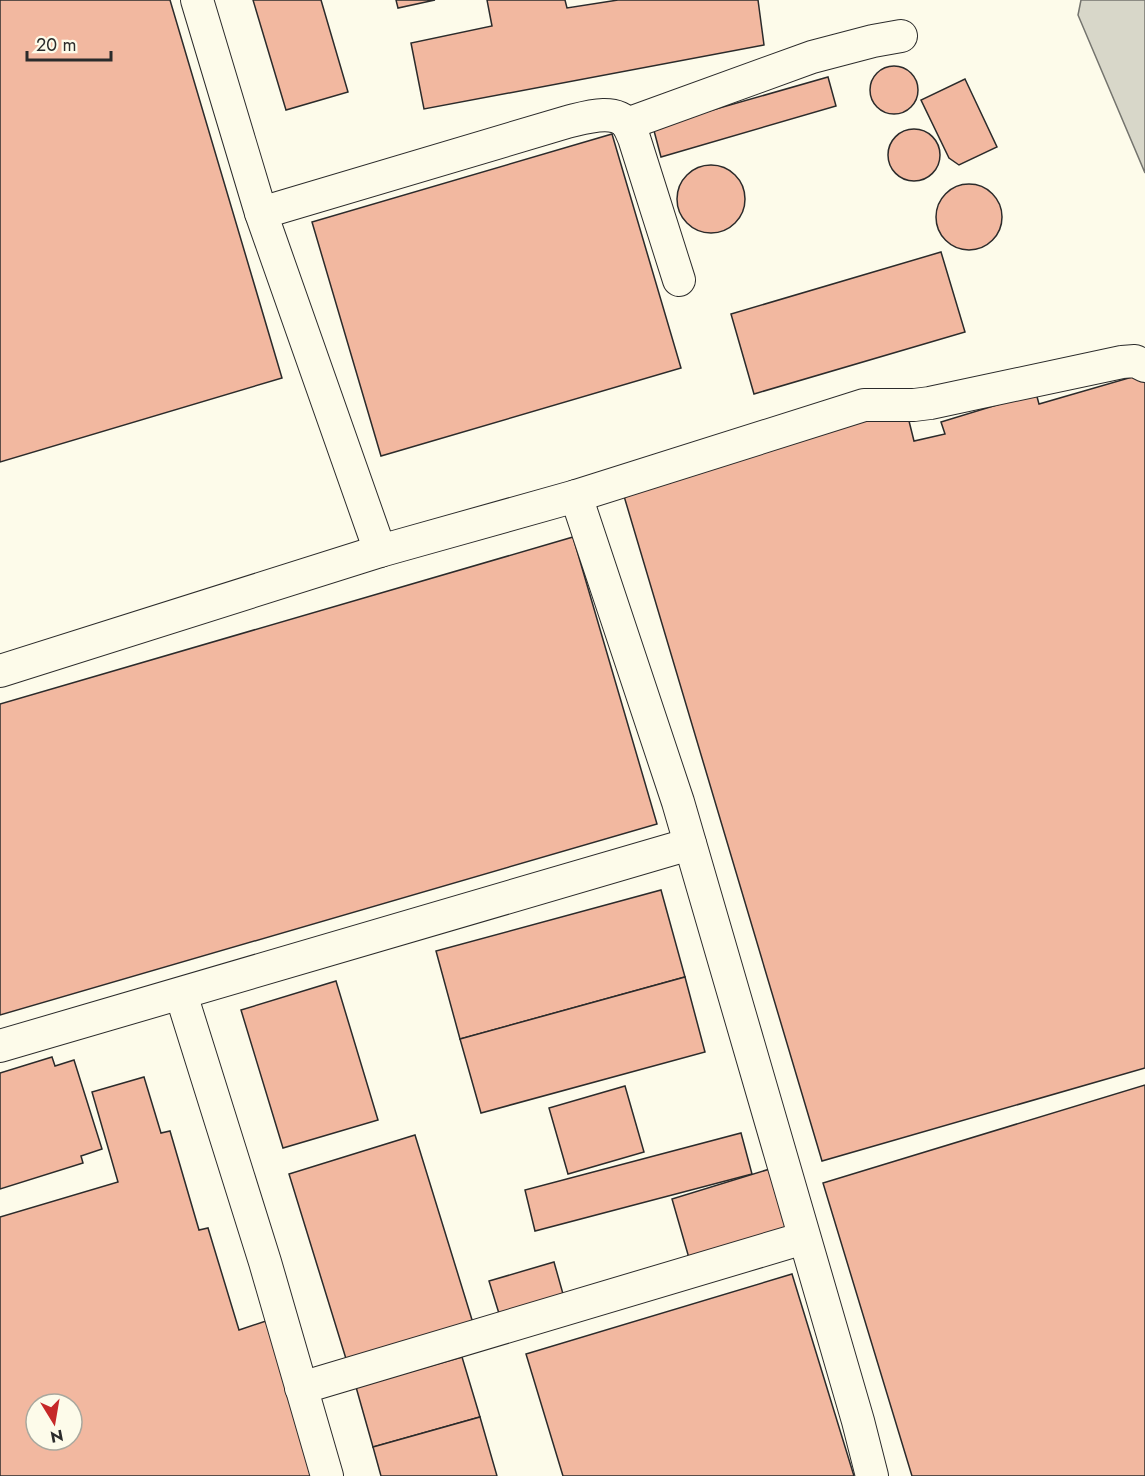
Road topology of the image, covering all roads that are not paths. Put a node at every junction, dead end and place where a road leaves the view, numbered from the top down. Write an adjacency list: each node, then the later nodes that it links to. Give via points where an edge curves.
1 (197, 0): 4 (lane)
2 (901, 36): 3 (lane, via 812,57)
3 (627, 124): 4 (lane, via 616,116 567,122); 5 (lane)
4 (261, 213): 8 (lane)
5 (679, 280)
6 (1145, 366): 7 (lane, via 1122,362 930,403 864,405)
7 (576, 496): 8 (lane); 10 (lane)
8 (380, 551): 9 (lane)
9 (0, 671)
10 (690, 844): 11 (lane); 13 (lane)
11 (181, 994): 12 (lane); 14 (lane)
12 (0, 1046)
13 (804, 1238): 14 (lane); 16 (lane)
14 (301, 1388): 15 (lane)
15 (327, 1476)
16 (872, 1476)

